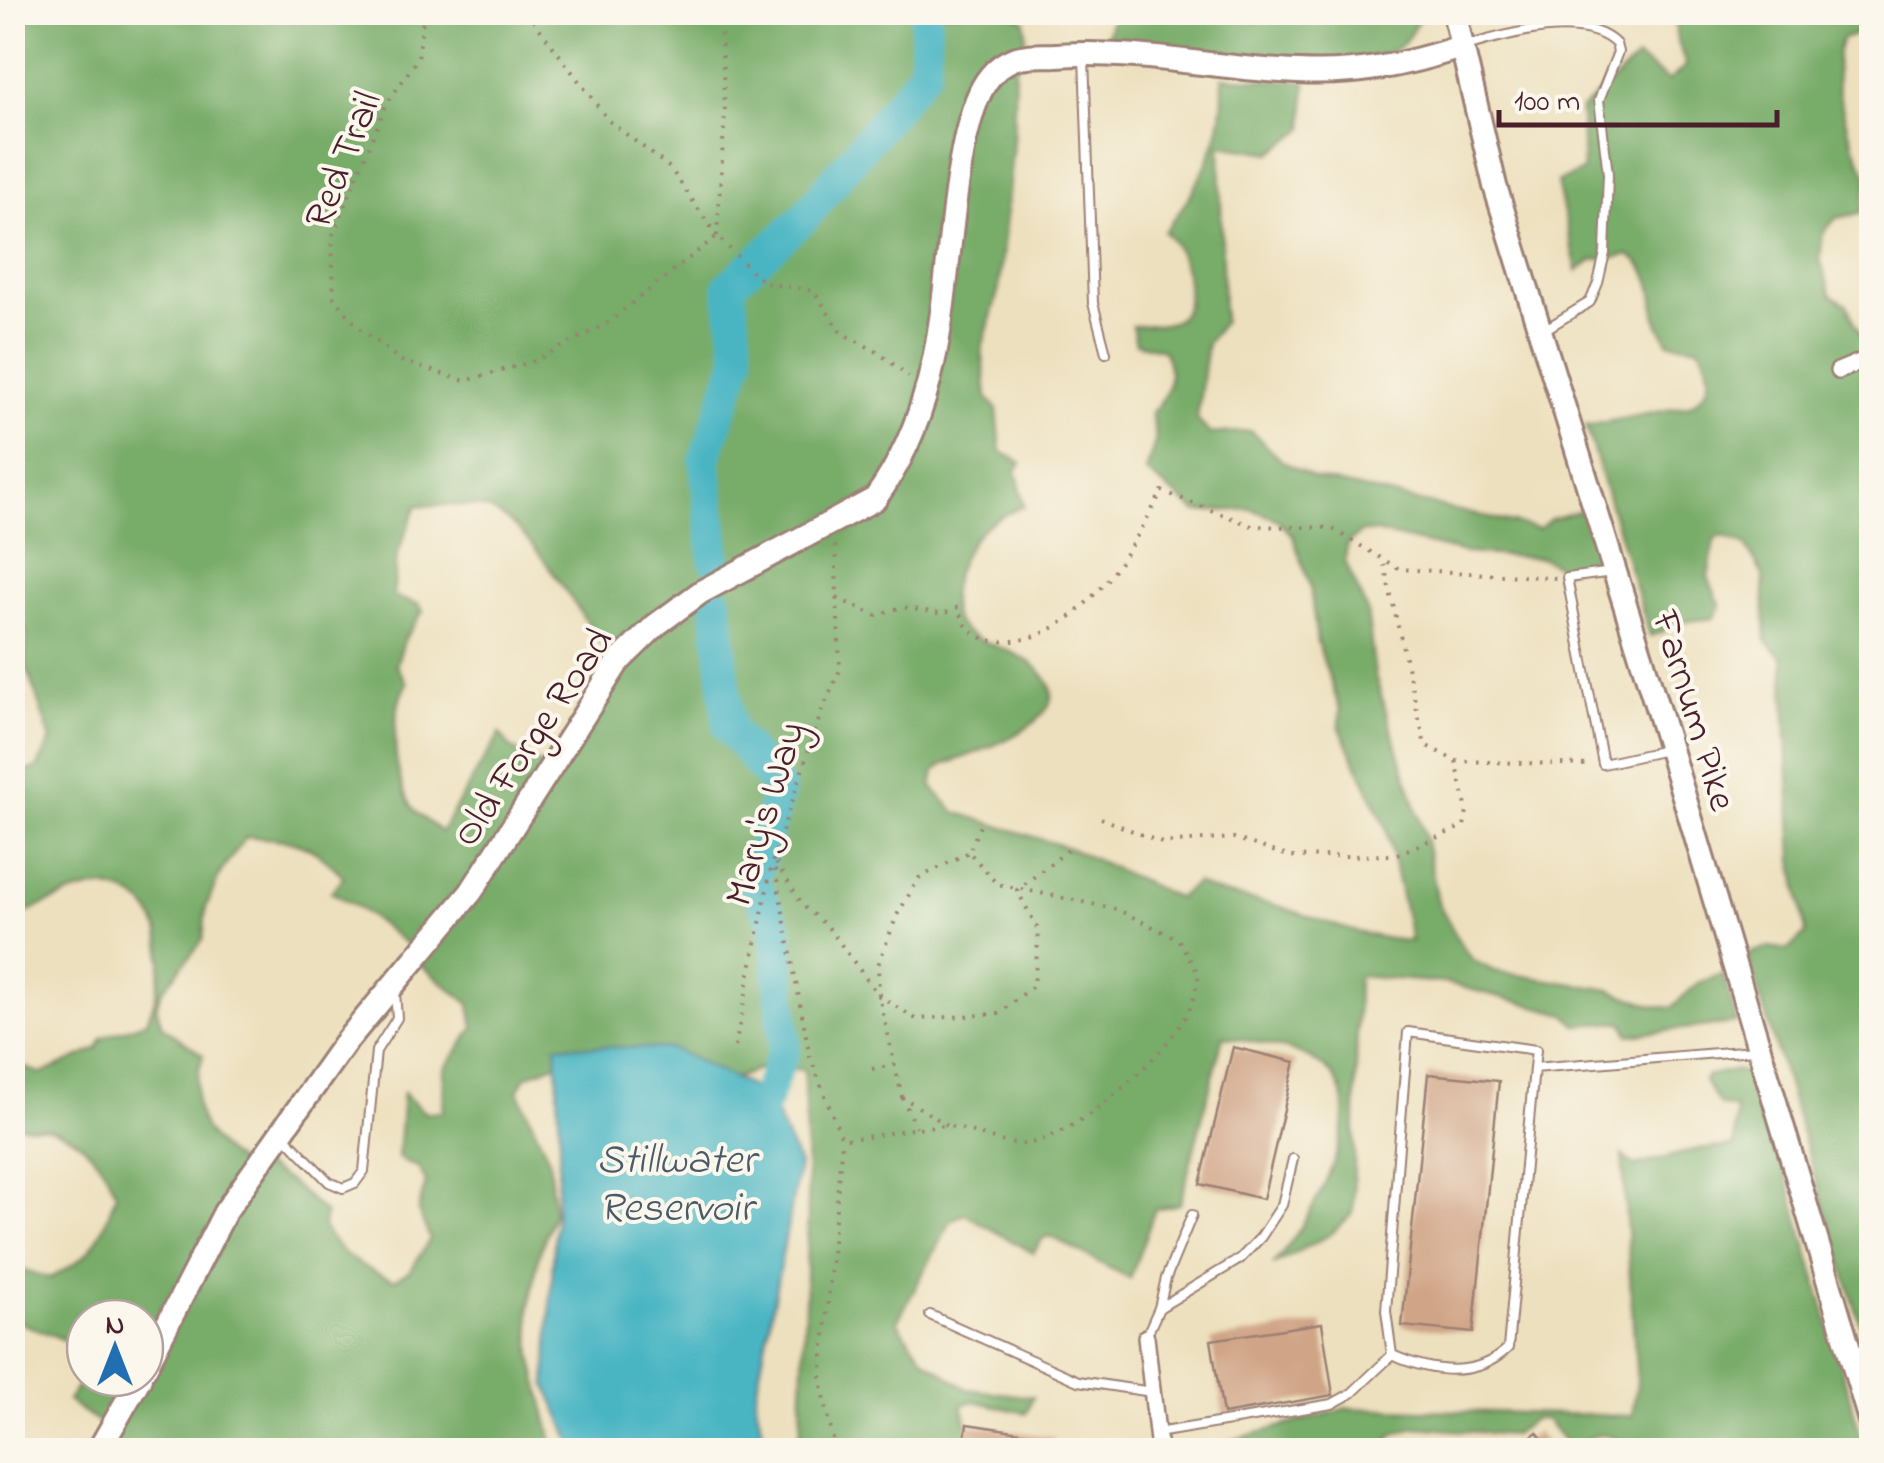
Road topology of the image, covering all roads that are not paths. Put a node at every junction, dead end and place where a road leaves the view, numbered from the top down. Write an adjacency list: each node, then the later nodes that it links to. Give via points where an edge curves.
1 (1454, 12): 2 (street, Farnum Pike)
2 (1461, 47): 3 (street, Old Forge Road, via 1396,68 1346,72); 4 (street, Farnum Pike); 4 (lane, via 1565,28 1616,44 1600,100 1608,174 1598,283 1590,302)
3 (1084, 53): 5 (lane, via 1093,303); 10 (street, Old Forge Road, via 1007,62 974,104 935,373 892,476 875,499 701,592 618,662 471,892)
4 (1540, 332): 8 (street, Farnum Pike)
5 (1106, 353)
6 (1872, 357): 7 (street)
7 (1838, 371)
8 (1614, 572): 9 (street, Farnum Pike); 9 (lane, via 1567,578 1603,764)
9 (1670, 749): 13 (street, Farnum Pike)
10 (393, 984): 11 (street, Old Forge Road); 12 (lane, via 400,1004)
11 (356, 1029): 12 (lane); 15 (street, Old Forge Road)
12 (378, 1047): 15 (lane, via 364,1170 355,1182 343,1188 329,1182)
13 (1758, 1049): 14 (lane); 25 (street, Farnum Pike)
14 (1534, 1068): 22 (lane, via 1508,1348 1469,1369 1426,1370); 22 (lane, via 1536,1050 1408,1032 1386,1312)
15 (279, 1131): 20 (street, Old Forge Road, via 225,1212)
16 (1293, 1160): 18 (lane, via 1282,1206 1261,1236 1240,1259)
17 (1192, 1215): 18 (lane)
18 (1160, 1308): 21 (lane)
19 (930, 1316): 23 (lane, via 1078,1381)
20 (165, 1329)
21 (1146, 1337): 23 (street)
22 (1392, 1355): 26 (lane, via 1332,1404)
23 (1152, 1392): 26 (street)
24 (129, 1398): 27 (street)
25 (1872, 1427)
26 (1158, 1433): 28 (street)
27 (100, 1450)
28 (1160, 1450)

